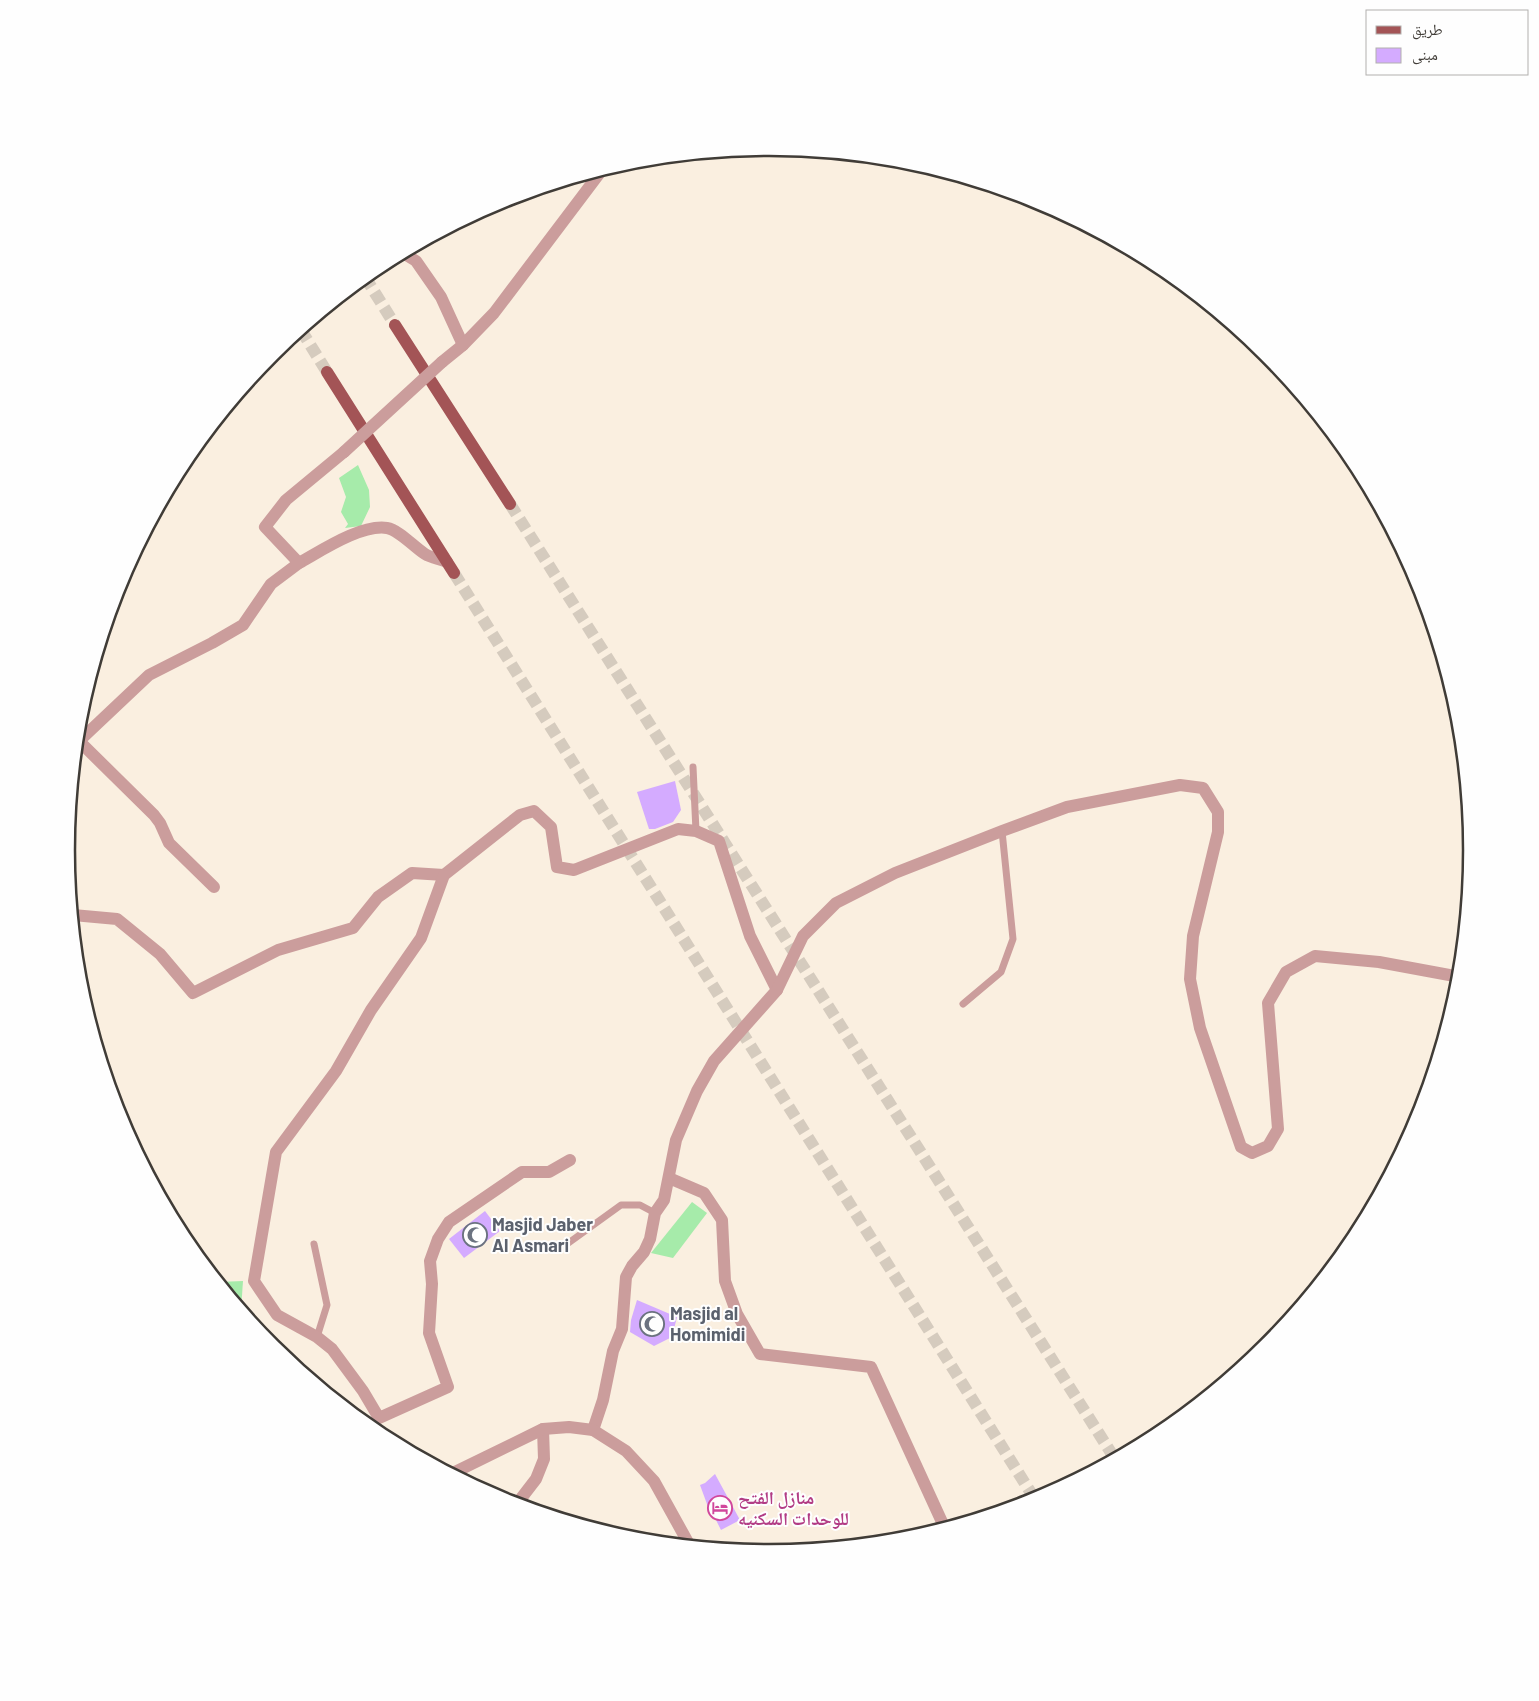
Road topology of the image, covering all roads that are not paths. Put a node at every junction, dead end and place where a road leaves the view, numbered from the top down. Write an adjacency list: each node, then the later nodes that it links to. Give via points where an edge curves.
1 (595, 179): 4 (street, via 494,313)
2 (409, 257): 4 (street, via 416,261 441,297)
3 (395, 324): 6 (main road)
4 (463, 345): 7 (street, bridge, via 286,500 265,527)
5 (327, 372): 8 (main road)
6 (510, 504)
7 (299, 564): 8 (street, via 363,530 388,528); 9 (street, via 271,584 243,625 149,675)
8 (450, 567)
9 (85, 736)
10 (83, 747): 15 (street, via 154,815 168,843)
11 (693, 767): 12 (lane)
12 (696, 831): 14 (street, via 678,829 574,870 557,867 551,827 534,811 520,815); 18 (street, via 719,841 750,936)
13 (1002, 831): 17 (street, via 1067,807 1180,785 1204,788 1218,812 1218,832 1193,936 1190,979 1200,1028 1241,1147 1252,1153 1268,1146 1278,1129 1268,1002 1286,972 1315,956 1379,962); 18 (street, via 895,873 836,903 803,936); 19 (lane, via 1013,939 1001,972)
14 (444, 875): 16 (street, via 412,873 378,897 353,928 278,950 193,993 160,954 116,918); 25 (street, via 421,938 371,1010 336,1072 276,1152 254,1281 277,1315)
15 (214, 887)
16 (78, 915)
17 (1453, 976)
18 (777, 990): 21 (street, via 714,1061 696,1091 676,1140)
19 (963, 1004)
20 (570, 1160): 25 (street, via 549,1172 522,1172 449,1222 438,1239 430,1261 429,1333 448,1387 379,1418 332,1349)
21 (669, 1178): 22 (street, via 664,1200); 30 (street, via 704,1193 722,1220 725,1281 737,1314 760,1354 871,1367)
22 (655, 1213): 24 (lane, via 640,1205 621,1206); 27 (street, via 650,1239 626,1277 622,1329 613,1351)
23 (314, 1244): 25 (lane, via 327,1305)
24 (567, 1244)
25 (318, 1337)
26 (543, 1429): 27 (street, via 569,1427); 28 (street); 29 (street, via 544,1459 536,1478)
27 (593, 1430): 31 (street, via 626,1451 654,1481)
28 (458, 1471)
29 (521, 1498)
30 (942, 1522)
31 (687, 1540)

